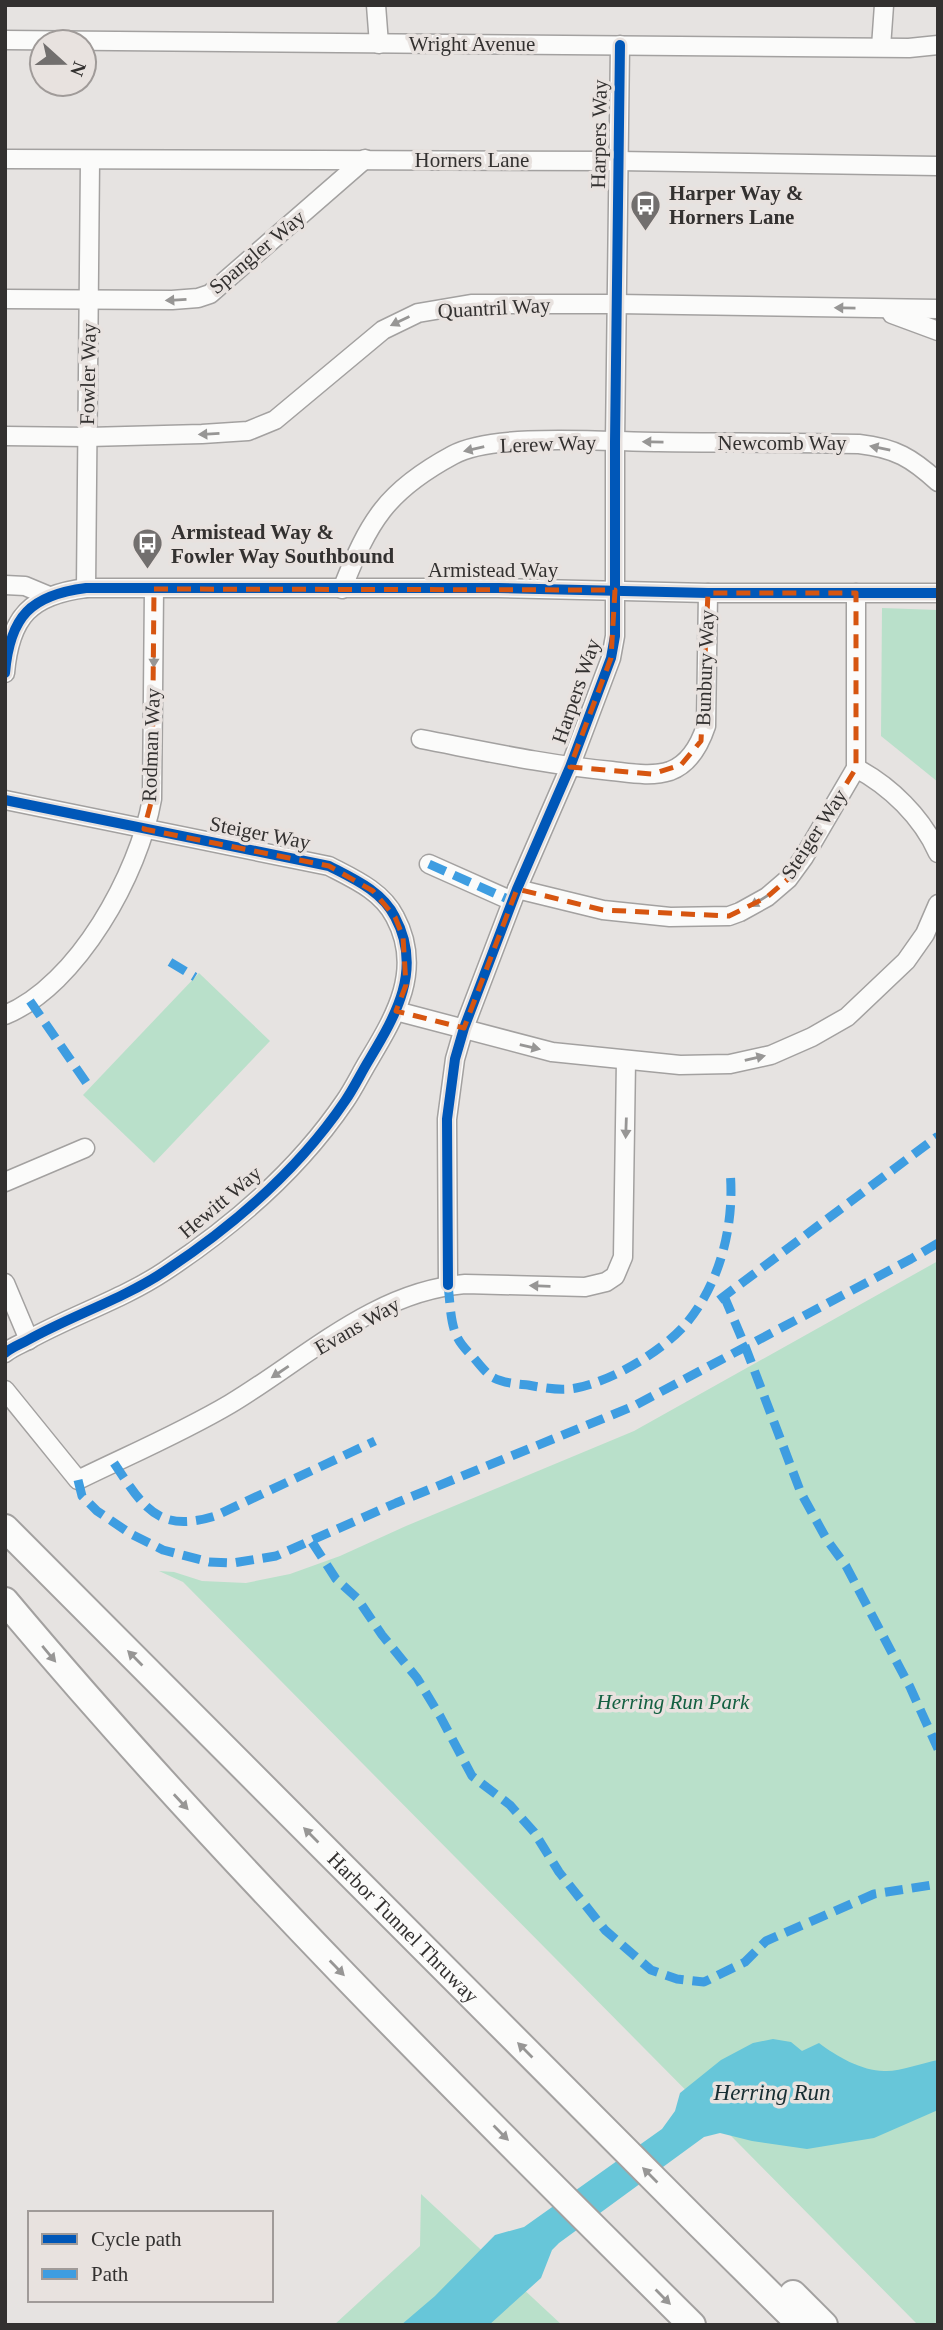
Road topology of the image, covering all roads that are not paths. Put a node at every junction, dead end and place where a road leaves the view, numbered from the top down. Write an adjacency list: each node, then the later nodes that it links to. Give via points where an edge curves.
1 (376, 5): 4 (street)
2 (884, 5): 7 (street)
3 (5, 40): 4 (street, Wright Avenue)
4 (379, 44): 6 (street, Wright Avenue)
5 (938, 44): 7 (street, Wright Avenue)
6 (620, 45): 7 (street, Wright Avenue); 11 (street, Harpers Way)
7 (881, 47)
8 (5, 159): 10 (street, Horners Lane)
9 (365, 159): 10 (street, Horners Lane); 11 (street, Horners Lane); 14 (street, Spangler Way, one-way to 14, via 210,294 172,300)
10 (90, 161): 14 (street, Fowler Way)
11 (618, 161): 12 (street, Horners Lane); 15 (street, Harpers Way)
12 (938, 166)
13 (5, 299): 14 (street, Spangler Way)
14 (89, 300): 20 (street, Fowler Way)
15 (617, 304): 16 (street, Quantril Way, one-way to 15); 20 (street, Quantril Way, one-way to 20, via 471,304 418,313 383,330 275,420 260,427 223,433); 21 (street, Harpers Way)
16 (875, 309): 17 (street, Quantril Way); 18 (street)
17 (938, 309)
18 (938, 331)
19 (5, 436): 20 (street, Quantril Way)
20 (88, 437): 24 (street, Fowler Way)
21 (615, 442): 22 (street, Newcomb Way, one-way to 21, via 900,453 881,446); 26 (street, Lerew Way, one-way to 26, via 517,442 455,454 387,502 368,530); 27 (street, Harpers Way)
22 (938, 482)
23 (5, 585): 31 (street, Armistead Way, via 25,586)
24 (86, 588): 25 (street, Armistead Way); 31 (street, Armistead Way)
25 (154, 589): 26 (street, Armistead Way); 37 (street, Rodman Way, one-way to 37, via 152,799)
26 (342, 589): 27 (street, Armistead Way)
27 (615, 590): 28 (street, Armistead Way); 34 (street, Harpers Way, via 611,658)
28 (708, 593): 29 (street, Armistead Way); 34 (street, Bunbury Way, via 706,726 691,755 672,770 652,774)
29 (856, 593): 30 (street, Armistead Way); 35 (street, Steiger Way)
30 (938, 593)
31 (48, 596): 32 (street, via 28,611 13,634)
32 (5, 673)
33 (421, 738): 34 (street, Bunbury Way)
34 (570, 767): 40 (street, Harpers Way)
35 (856, 768): 38 (street, via 878,780 907,808 931,836); 40 (street, Steiger Way, one-way to 40, via 788,878 740,912 698,917 634,914)
36 (5, 800): 37 (street, Steiger Way)
37 (144, 829): 42 (street, Steiger Way, via 329,866 373,891 385,901 403,937 406,985); 43 (street, Rodman Way, via 124,883 89,942 42,992)
38 (938, 853)
39 (429, 864): 40 (street, Steiger Way)
40 (515, 895): 44 (street, Harpers Way)
41 (938, 904): 45 (street, one-way to 41, via 730,1064 771,1055 812,1037 847,1017 906,961)
42 (396, 1011): 44 (street); 50 (street, Hewitt Way, via 346,1101 271,1187 188,1255 139,1286)
43 (5, 1015)
44 (464, 1028): 45 (street, one-way to 45, via 552,1052); 49 (street, Harpers Way, via 447,1119)
45 (626, 1060): 49 (street, Evans Way, one-way to 49, via 623,1257 615,1276 585,1287)
46 (85, 1149): 47 (street)
47 (5, 1182)
48 (5, 1283): 50 (street)
49 (448, 1285): 52 (street, Evans Way, one-way to 52, via 364,1316 202,1420 78,1480)
50 (29, 1340): 51 (street, Hewitt Way)
51 (5, 1353)
52 (5, 1390)
53 (5, 1528): 55 (highway, Harbor Tunnel Thruway, one-way to 53)
54 (5, 1601): 56 (highway, one-way to 56, via 166,1786 336,1967)
55 (698, 2223): 57 (highway, Harbor Tunnel Thruway); 58 (highway, via 732,2235)
56 (692, 2325)
57 (801, 2325)
58 (824, 2325)

